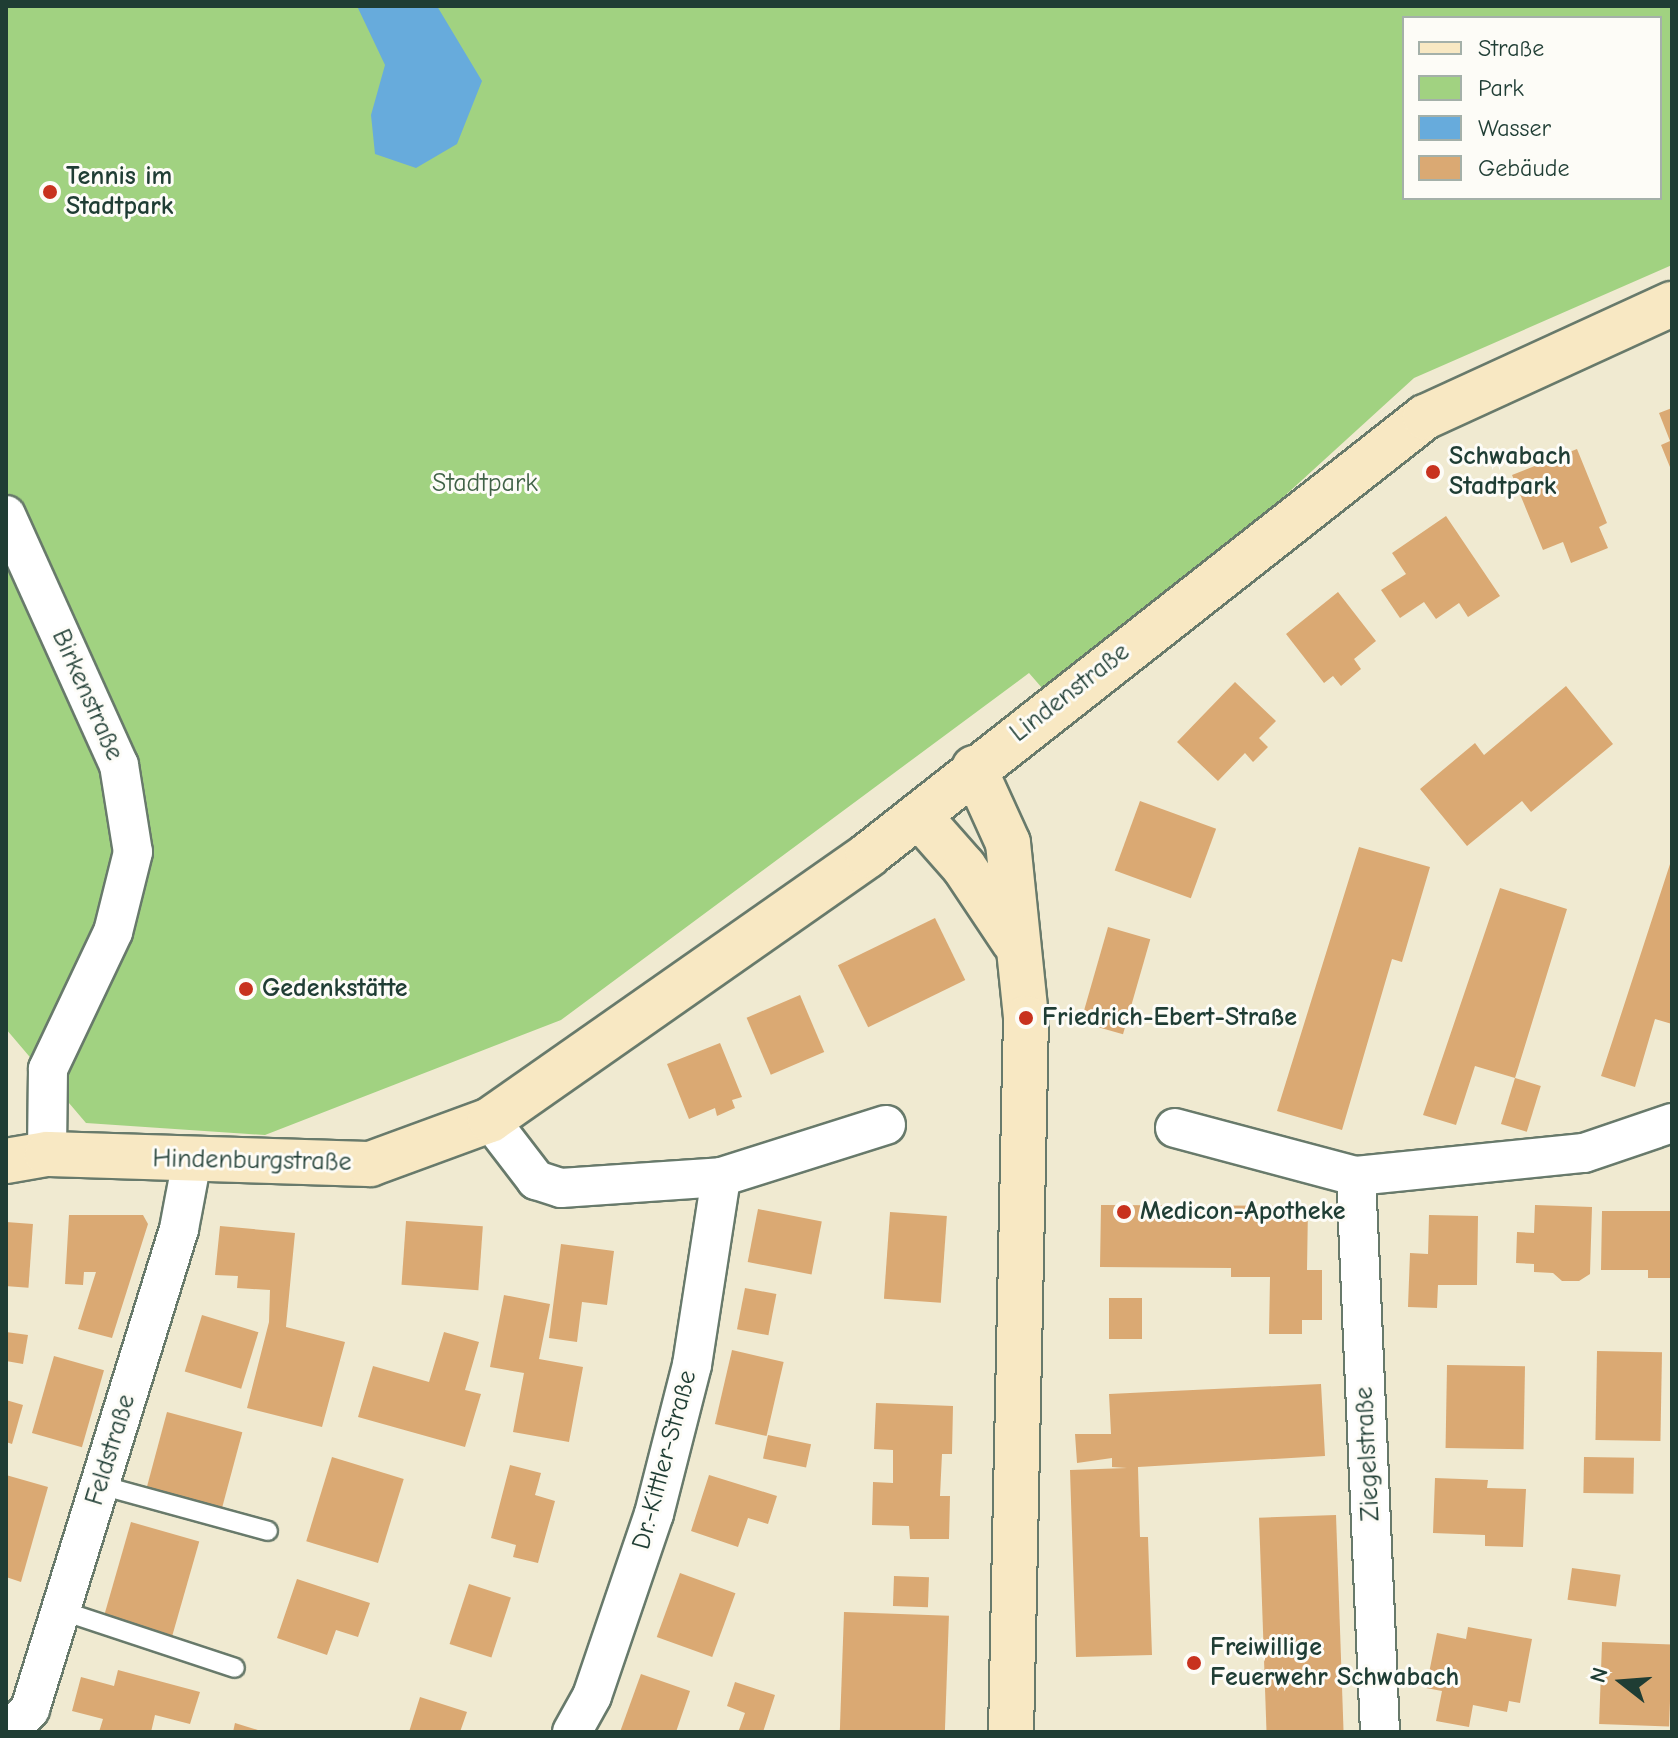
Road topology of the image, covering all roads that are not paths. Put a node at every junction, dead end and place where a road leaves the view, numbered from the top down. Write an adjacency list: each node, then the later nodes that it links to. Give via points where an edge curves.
1 (1672, 304): 3 (street, Lindenstraße, via 1425,417)
2 (6, 515): 10 (street, Birkenstraße, via 119,765 133,852 113,932 48,1069)
3 (974, 768): 4 (street, Lindenstraße); 5 (street, via 1008,843)
4 (919, 816): 5 (street, via 964,867); 6 (street, Lindenstraße)
5 (1018, 949): 20 (street, via 1026,1105)
6 (490, 1120): 11 (street, Hindenburgstraße, via 370,1164); 13 (street, via 536,1180 561,1188)
7 (1672, 1123): 12 (street, via 1584,1153)
8 (886, 1125): 13 (street)
9 (1175, 1128): 12 (street)
10 (27, 1158): 11 (street, Hindenburgstraße)
11 (192, 1160): 14 (street, Feldstraße, via 179,1229)
12 (1356, 1176): 21 (street, Ziegelstraße)
13 (721, 1177): 19 (street, Dr.-Kittler-Straße, via 692,1365 654,1514 592,1696)
14 (100, 1485): 15 (lane); 16 (street, Feldstraße)
15 (268, 1531)
16 (60, 1610): 17 (lane); 18 (street, Feldstraße, via 30,1709)
17 (235, 1668)
18 (8, 1732)
19 (572, 1732)
20 (1011, 1732)
21 (1380, 1732)

